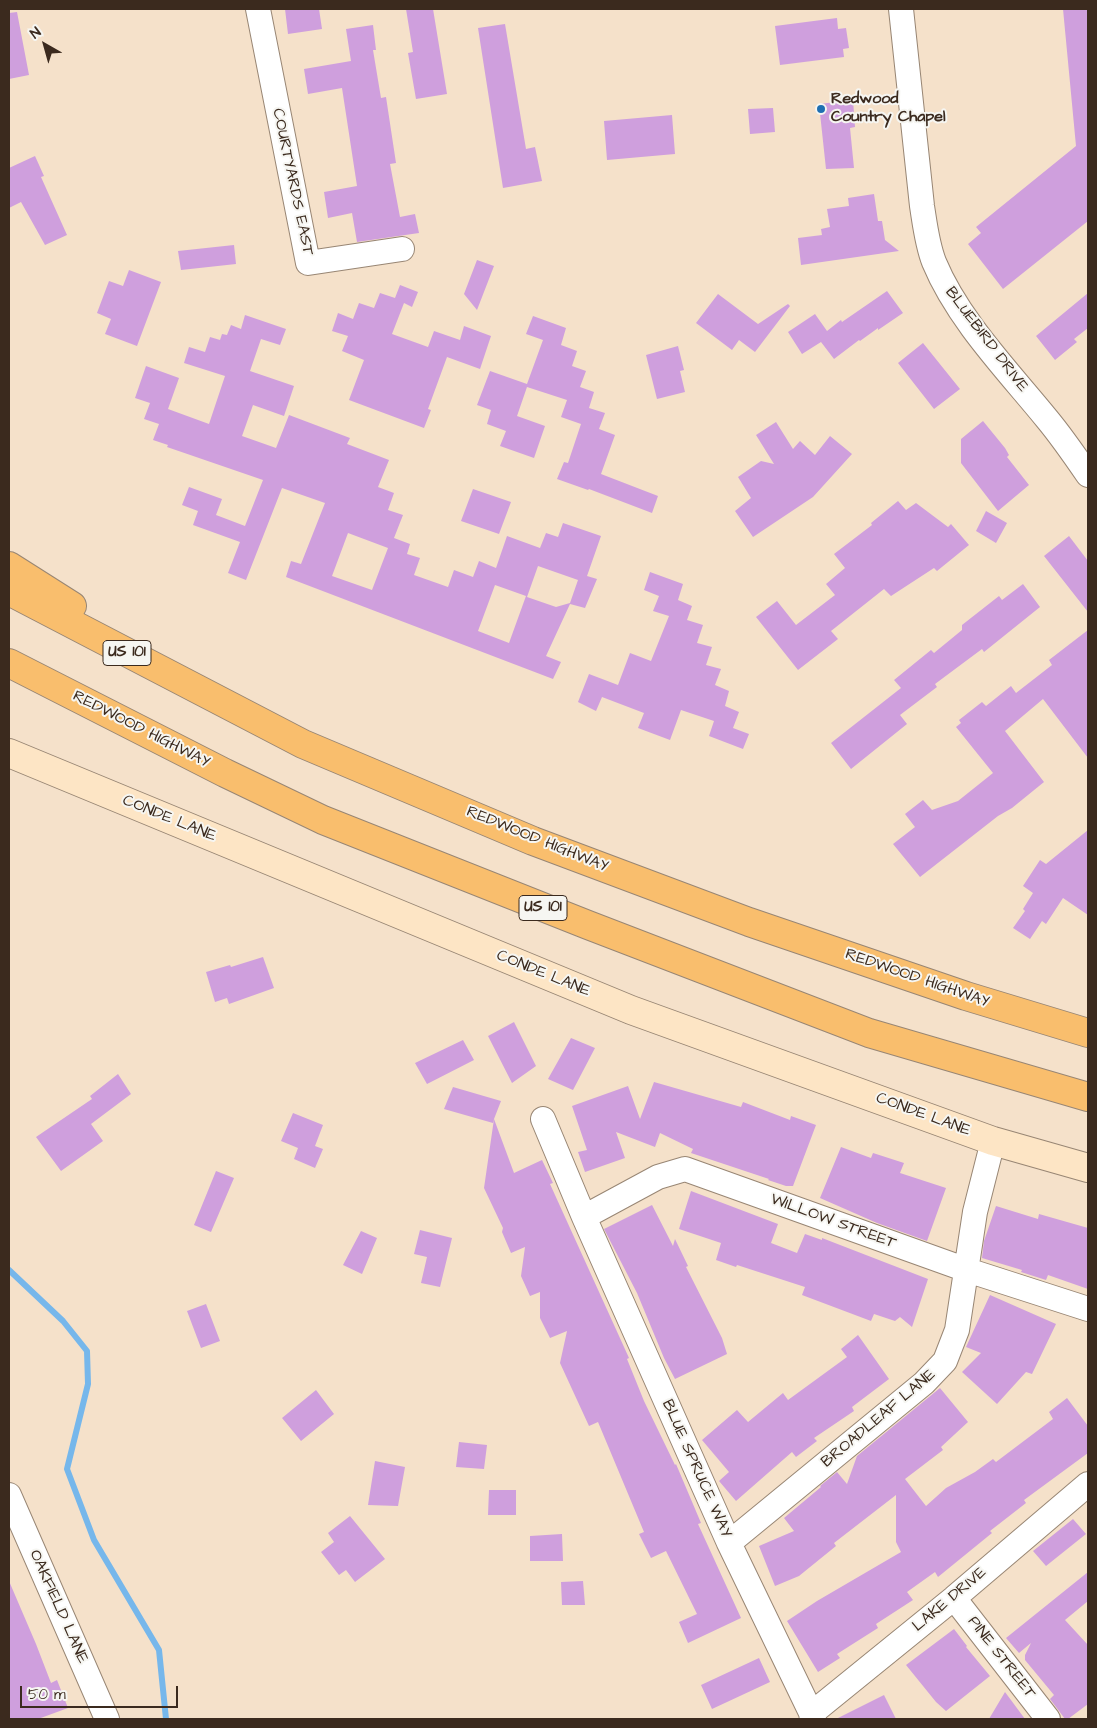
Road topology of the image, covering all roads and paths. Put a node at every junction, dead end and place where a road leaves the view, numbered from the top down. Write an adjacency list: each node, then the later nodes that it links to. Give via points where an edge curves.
1 (258, 9): 3 (street, COURTYARDS EAST, via 308,263)
2 (901, 9): 4 (street, BLUEBIRD DRIVE, via 922,206 933,260 958,306)
3 (402, 249)
4 (1088, 475)
5 (9, 566): 9 (highway)
6 (9, 592): 9 (highway, REDWOOD HIGHWAY / US 101)
7 (9, 663): 11 (highway, REDWOOD HIGHWAY / US 101)
8 (9, 682): 11 (highway)
9 (246, 714): 12 (highway, REDWOOD HIGHWAY / US 101, via 303,744 533,841 759,925 966,996)
10 (9, 753): 15 (street, CONDE LANE, via 632,1010)
11 (225, 773): 13 (highway, REDWOOD HIGHWAY / US 101, via 323,820 869,1033)
12 (1088, 1033)
13 (1088, 1097)
14 (543, 1119): 17 (street)
15 (993, 1141): 16 (street, CONDE LANE); 18 (street, BROADLEAF LANE, via 976,1212)
16 (1088, 1168)
17 (584, 1217): 18 (street, WILLOW STREET, via 658,1177 685,1169); 22 (street, BLUE SPRUCE WAY)
18 (967, 1270): 19 (street, WILLOW STREET); 22 (street, BROADLEAF LANE, via 958,1330 945,1361 924,1383)
19 (1088, 1310)
20 (1085, 1492): 23 (street, LAKE DRIVE)
21 (9, 1495): 25 (street, OAKFIELD LANE)
22 (729, 1543): 24 (street, BLUE SPRUCE WAY)
23 (954, 1598): 24 (street, LAKE DRIVE); 26 (street, PINE STREET)
24 (812, 1717)
25 (107, 1719)
26 (1048, 1719)

